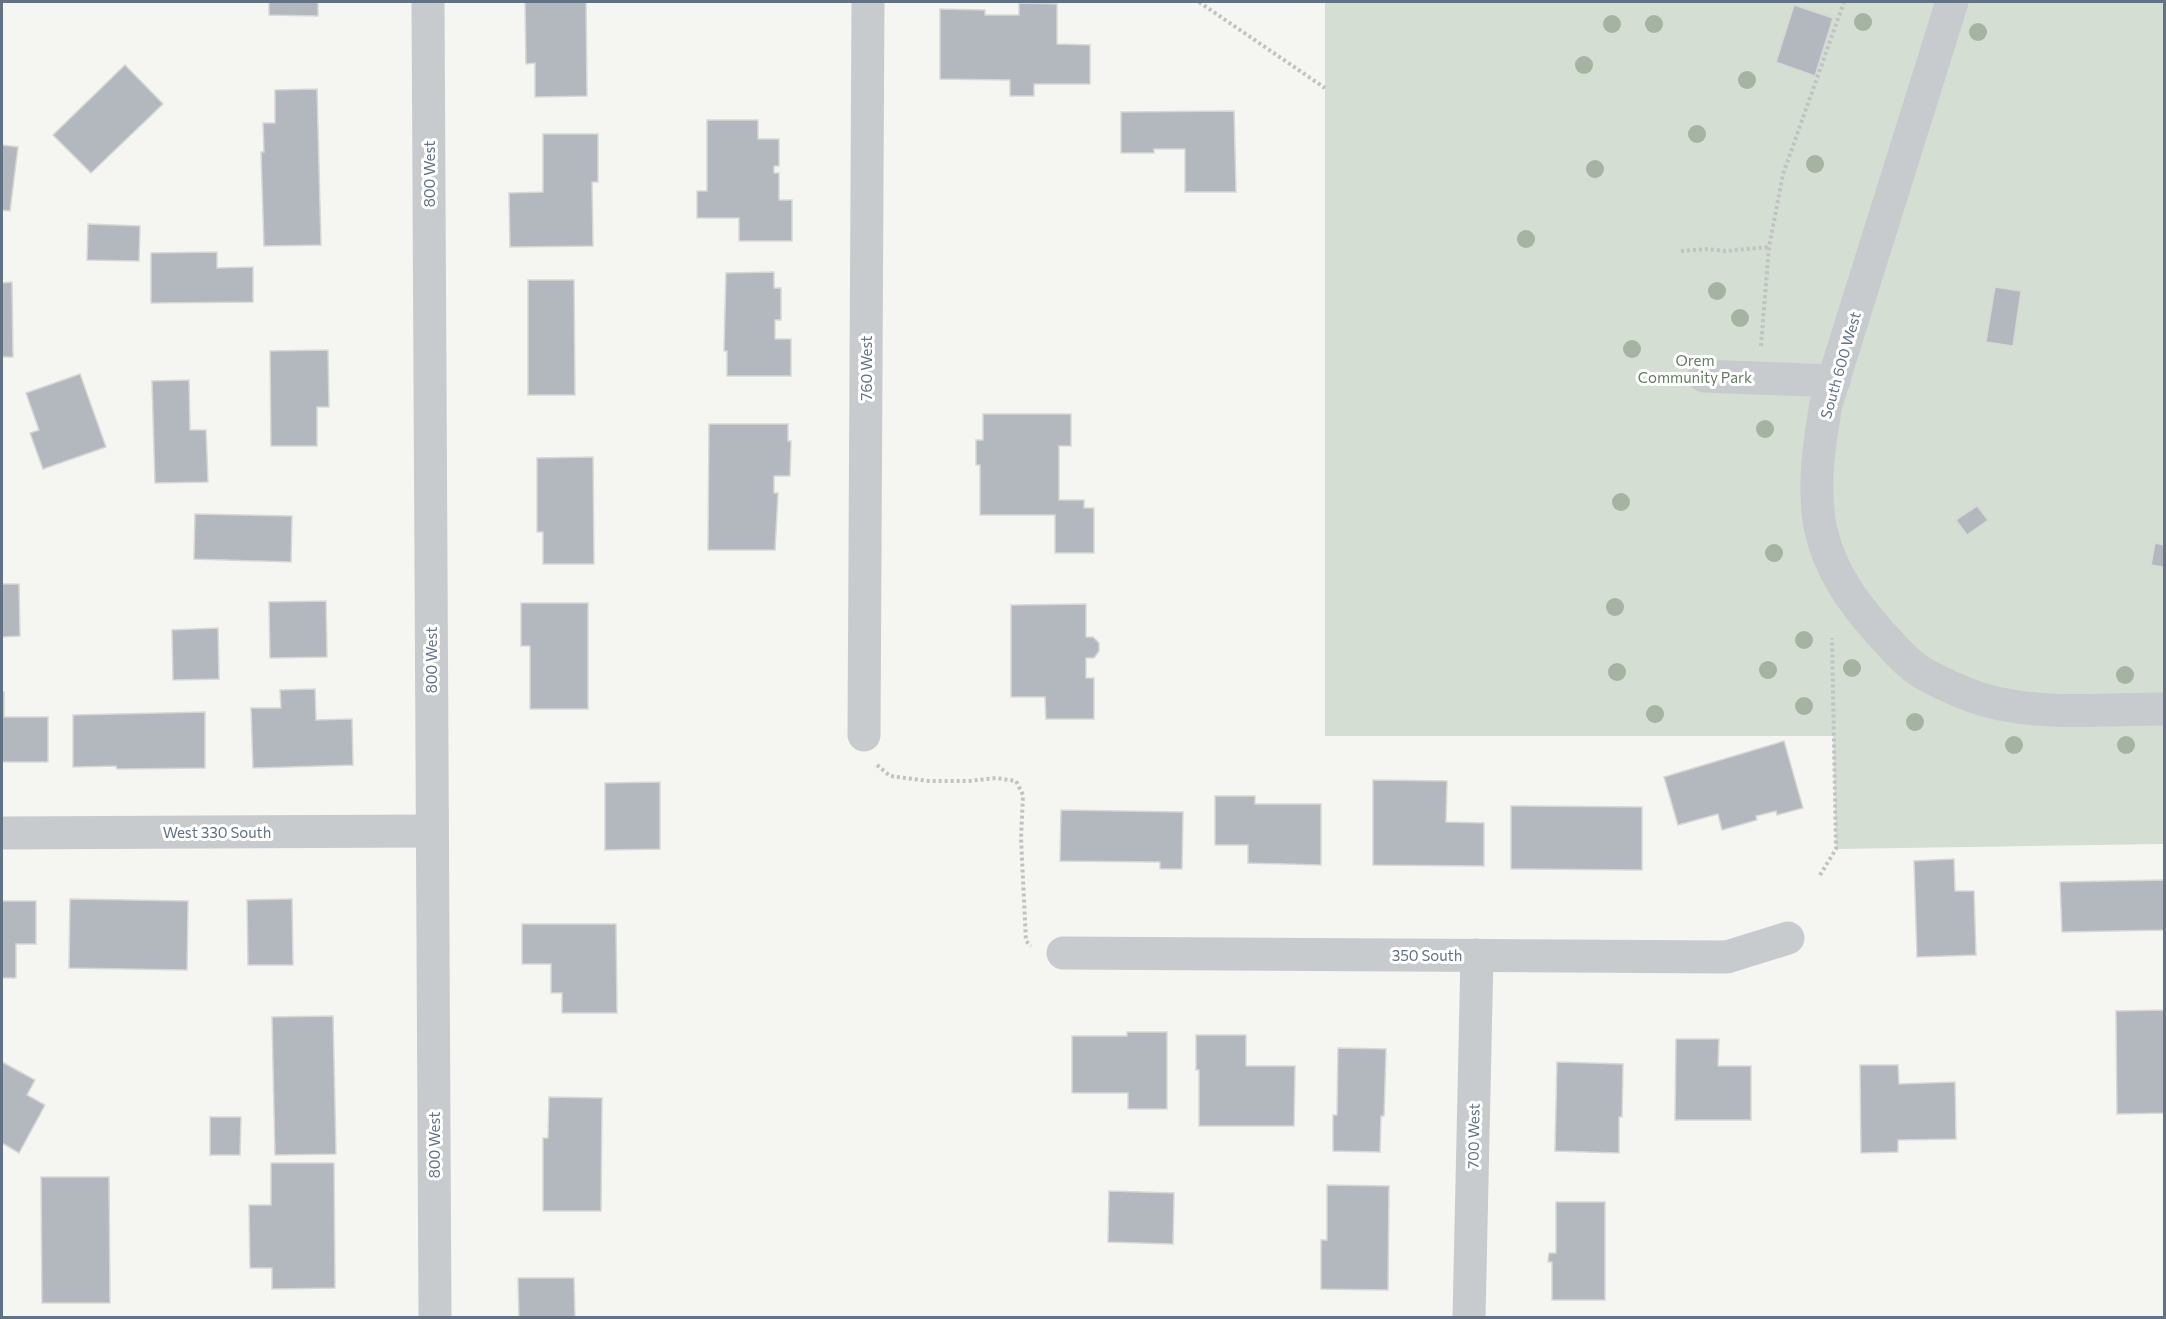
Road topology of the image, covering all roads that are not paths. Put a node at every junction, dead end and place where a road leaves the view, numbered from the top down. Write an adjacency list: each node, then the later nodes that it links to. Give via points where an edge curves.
1 (428, 2): 8 (street, 800 West)
2 (868, 2): 7 (street, 760 West)
3 (1952, 2): 5 (street, South 600 West)
4 (1704, 376): 5 (street)
5 (1834, 381): 6 (street, South 600 West, via 1817,458 1821,526 1843,586 1915,668 1988,701 2036,710)
6 (2164, 710)
7 (864, 735)
8 (432, 831): 9 (street, West 330 South); 13 (street, 800 West)
9 (2, 833)
10 (1788, 938): 12 (street, 350 South, via 1727,957)
11 (1063, 953): 12 (street, 350 South)
12 (1477, 956): 14 (street, 700 West)
13 (435, 1317)
14 (1469, 1317)

